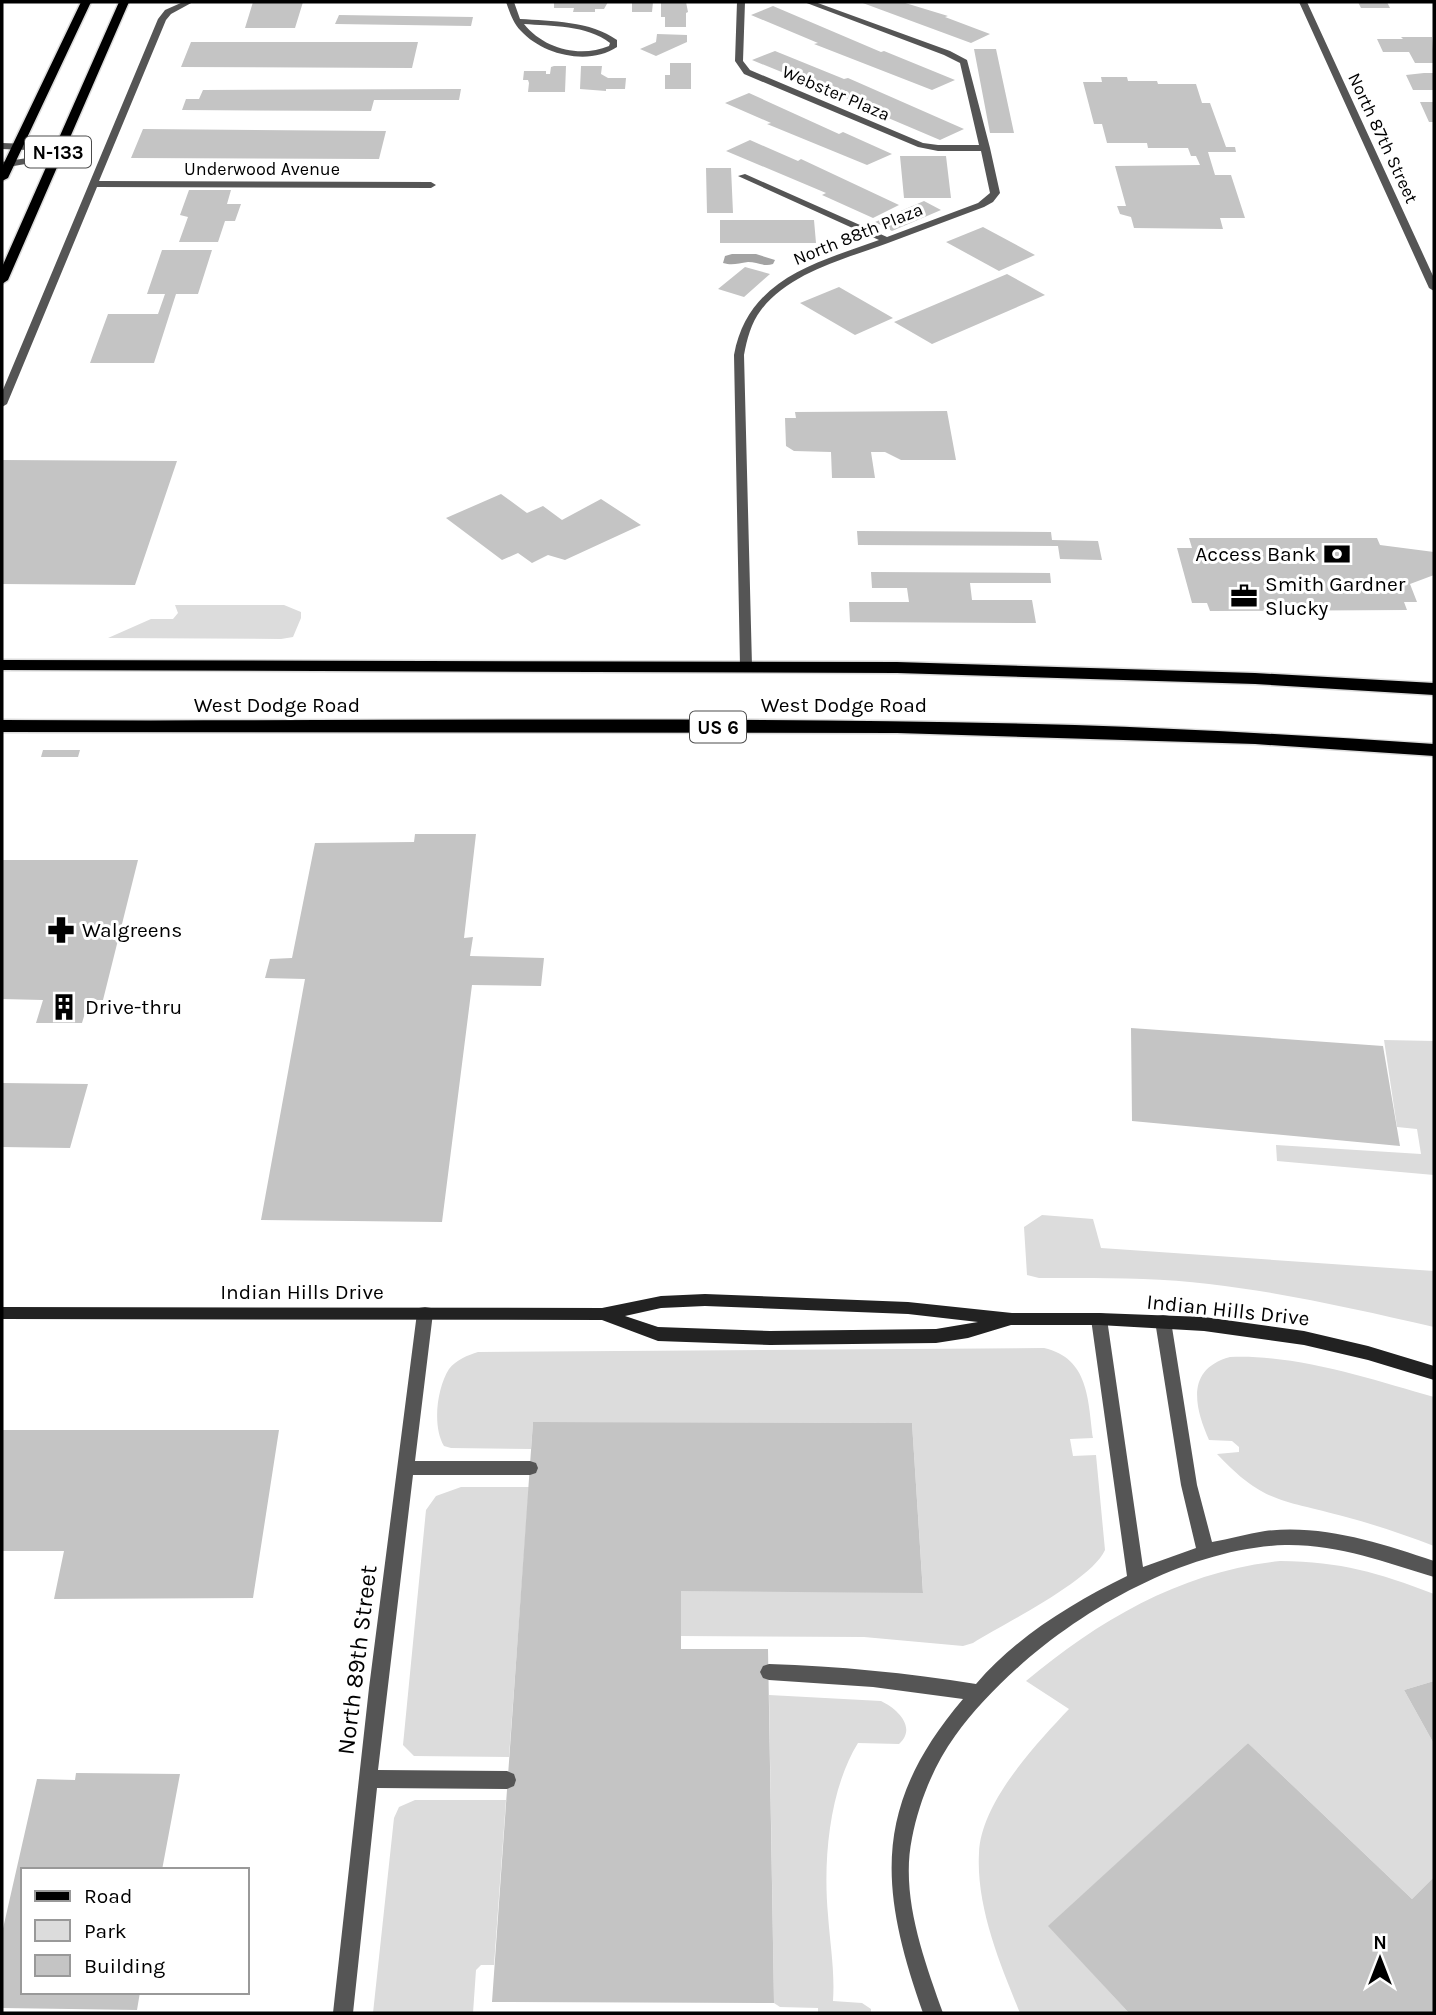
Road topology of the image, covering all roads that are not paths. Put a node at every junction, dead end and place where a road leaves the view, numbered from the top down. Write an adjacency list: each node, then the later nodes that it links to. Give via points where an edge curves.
1 (86, 2): 10 (main road, N-133)
2 (124, 2): 12 (main road, N-133)
3 (189, 2): 16 (street, via 162,19)
4 (510, 2): 8 (street)
5 (741, 2): 11 (street, Webster Plaza, via 739,61 747,72 921,145)
6 (1303, 2): 20 (street, North 87th Street, via 1421,251)
7 (814, 3): 11 (street, North 88th Plaza, via 964,62)
8 (520, 21): 8 (street, via 531,38 551,48 587,54 613,47 609,36)
9 (2, 146): 10 (street)
10 (18, 146): 12 (street); 13 (main road, N-133)
11 (986, 148): 18 (street, North 88th Plaza, via 995,189 990,200)
12 (57, 155): 13 (street); 19 (main road, N-133)
13 (5, 165): 15 (main road, N-133)
14 (742, 176): 18 (street)
15 (2, 178)
16 (93, 184): 17 (street, Underwood Avenue); 21 (street)
17 (431, 184)
18 (887, 240): 23 (street, North 88th Plaza, via 787,282 757,308 743,336 739,355)
19 (2, 280)
20 (1434, 288)
21 (2, 404)
22 (2, 665): 23 (highway, West Dodge Road)
23 (746, 666): 24 (highway, West Dodge Road, via 1164,674)
24 (1434, 689)
25 (2, 726): 26 (highway, West Dodge Road / US 6, via 976,727)
26 (1434, 750)
27 (2, 1313): 28 (street, Indian Hills Drive)
28 (425, 1313): 29 (street, Indian Hills Drive); 34 (street, North 89th Street)
29 (602, 1314): 30 (street, Indian Hills Drive, via 661,1301 705,1300 908,1308); 30 (street, Indian Hills Drive, via 667,1335 804,1338 945,1335)
30 (1012, 1319): 31 (street, Indian Hills Drive)
31 (1099, 1319): 32 (street, Indian Hills Drive); 38 (street)
32 (1163, 1321): 33 (street, Indian Hills Drive, via 1304,1338); 36 (street, via 1189,1485)
33 (1434, 1373)
34 (405, 1468): 35 (street); 41 (street, North 89th Street)
35 (530, 1468)
36 (1205, 1551): 37 (street, via 1265,1539 1326,1539); 38 (street)
37 (1434, 1569)
38 (1136, 1580): 40 (street, via 1061,1623)
39 (769, 1672): 40 (street, via 871,1677)
40 (976, 1693): 44 (street, via 926,1762 912,1794 902,1837 904,1920)
41 (368, 1779): 42 (street); 43 (street, North 89th Street)
42 (508, 1780)
43 (343, 2013)
44 (933, 2013)

